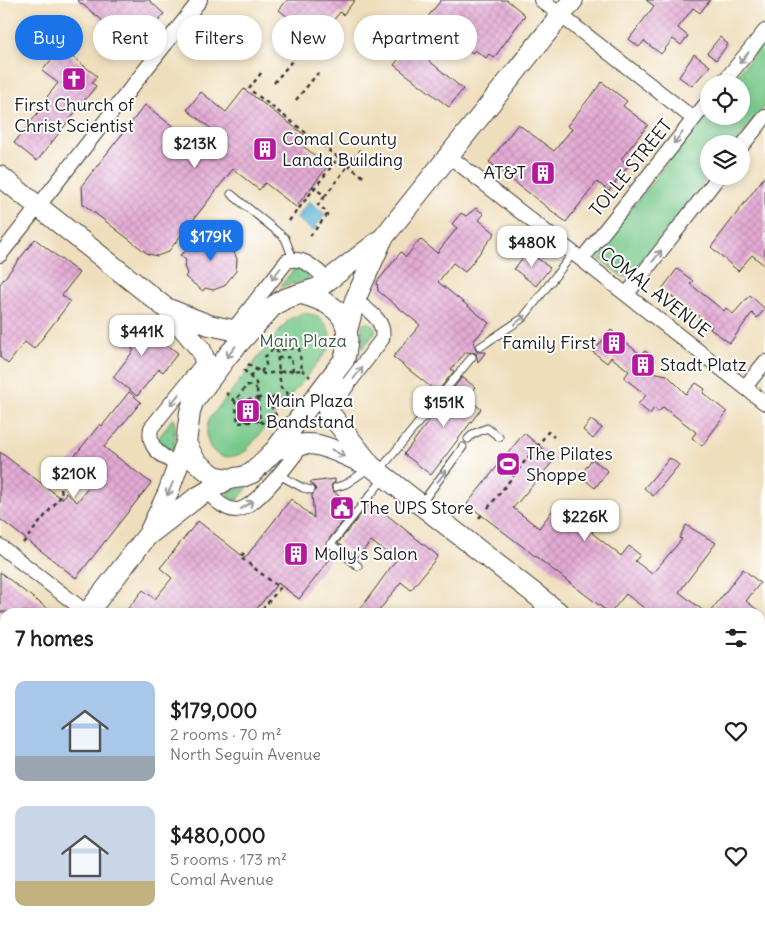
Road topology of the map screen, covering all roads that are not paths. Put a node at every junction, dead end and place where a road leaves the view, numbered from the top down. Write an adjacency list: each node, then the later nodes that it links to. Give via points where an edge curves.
1 (200, 0): 14 (street)
2 (541, 0): 3 (street)
3 (567, 8): 8 (street); 10 (main road)
4 (765, 31): 5 (street, one-way to 5)
5 (729, 75)
6 (700, 111): 8 (street, TOLLE STREET)
7 (765, 117): 9 (street)
8 (694, 119): 17 (street, TOLLE STREET, one-way to 17)
9 (750, 136)
10 (450, 156): 15 (main road); 17 (street, COMAL AVENUE)
11 (0, 176): 14 (main road)
12 (712, 185): 21 (street, one-way to 12)
13 (232, 194): 18 (lane, via 285,238)
14 (39, 206): 16 (street); 23 (main road)
15 (383, 238): 19 (main road); 22 (main road)
16 (0, 255)
17 (578, 255): 21 (street, COMAL AVENUE); 27 (lane, one-way to 17, via 523,318)
18 (293, 259): 19 (street, via 309,264); 26 (street, one-way to 26, via 283,265)
19 (329, 281): 20 (main road)
20 (302, 294): 24 (main road, via 284,299); 25 (main road, via 317,298 336,310)
21 (627, 294): 33 (street, COMAL AVENUE)
22 (355, 300): 25 (main road); 35 (street, one-way to 22, via 382,339 383,330 378,320)
23 (166, 308): 26 (main road, via 209,325); 29 (main road, via 201,350)
24 (258, 320): 26 (main road); 32 (main road, one-way to 32)
25 (348, 327): 31 (main road, via 348,346)
26 (233, 330)
27 (480, 347)
28 (472, 357): 43 (lane)
29 (205, 361): 32 (main road); 42 (street, one-way to 42, via 151,428 149,438 152,447)
30 (765, 362): 33 (street)
31 (337, 371): 35 (main road, via 328,393); 41 (main road)
32 (205, 384): 38 (main road, via 193,402 186,427)
33 (745, 387): 34 (street, COMAL AVENUE)
34 (765, 403)
35 (328, 411): 43 (main road)
36 (499, 437): 37 (lane, via 487,428)
37 (468, 439)
38 (186, 443): 42 (main road); 45 (main road, via 204,470)
39 (304, 443): 41 (main road); 43 (main road, one-way to 43, via 327,446); 44 (street)
40 (463, 447): 49 (lane, one-way to 40)
41 (275, 450): 45 (main road, via 252,473)
42 (180, 466): 50 (main road, one-way to 50)
43 (378, 472): 46 (lane); 49 (main road); 52 (lane, via 331,544)
44 (279, 475): 47 (lane); 48 (street, one-way to 44, via 224,507 243,509)
45 (228, 479): 48 (main road)
46 (336, 487)
47 (311, 490)
48 (206, 491): 50 (main road)
49 (420, 504): 55 (main road)
50 (147, 536): 54 (main road)
51 (0, 546): 53 (street)
52 (358, 566)
53 (82, 608)
54 (90, 608)
55 (545, 608)

